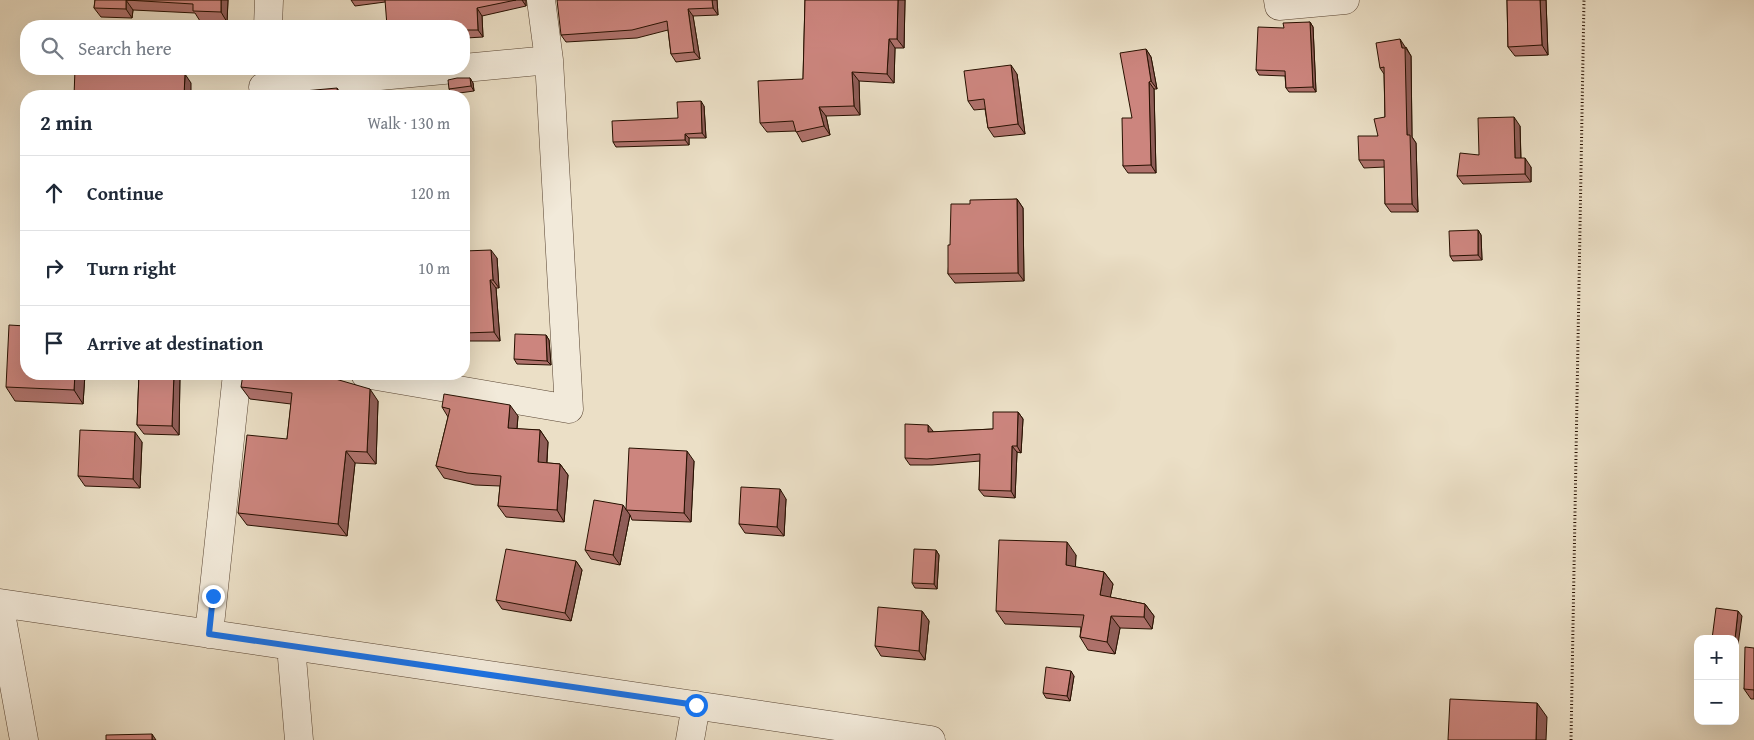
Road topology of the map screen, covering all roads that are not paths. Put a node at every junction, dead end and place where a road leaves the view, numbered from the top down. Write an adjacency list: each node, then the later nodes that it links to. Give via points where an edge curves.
1 (269, 0): 5 (street)
2 (541, 0): 6 (street)
3 (1278, 0): 4 (street, via 1279,6)
4 (1345, 0)
5 (268, 20)
6 (549, 60): 7 (street); 11 (street, via 569,409)
7 (470, 67)
8 (378, 75): 9 (street)
9 (263, 84)
10 (236, 380): 14 (street)
11 (400, 380)
12 (0, 603): 14 (street)
13 (0, 608): 17 (street)
14 (209, 634): 15 (street)
15 (291, 646): 16 (street); 18 (street)
16 (696, 705): 19 (street); 20 (street)
17 (24, 740)
18 (299, 740)
19 (690, 740)
20 (931, 740)

